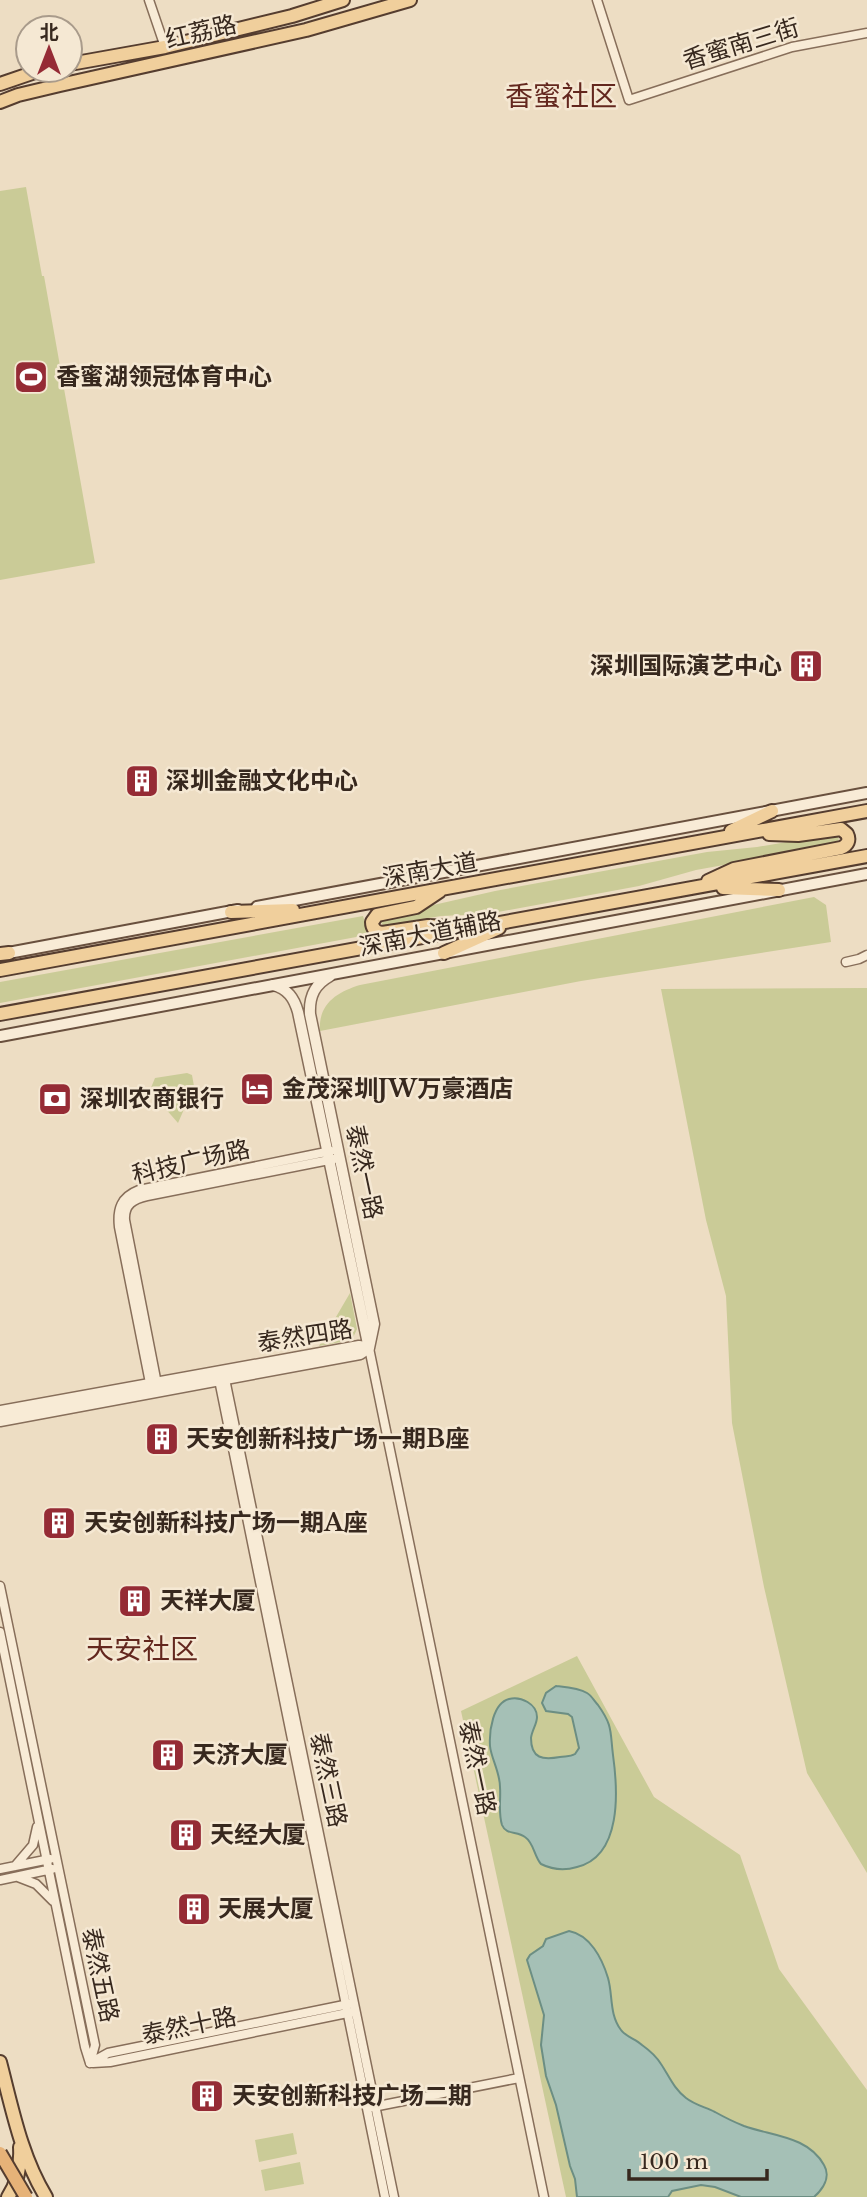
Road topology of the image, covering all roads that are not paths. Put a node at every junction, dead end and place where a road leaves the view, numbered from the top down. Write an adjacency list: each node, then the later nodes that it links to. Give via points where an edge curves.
1 (149, 0): 6 (street)
2 (343, 0): 6 (main road, 红荔路)
3 (410, 0): 8 (main road, 红荔路, via 306,30)
4 (597, 0): 5 (street, 香蜜南三街, via 629,100 792,47)
5 (867, 33)
6 (164, 47): 7 (main road, 红荔路)
7 (84, 61)
8 (0, 102)
9 (867, 793): 10 (main road)
10 (772, 811): 13 (main road); 20 (main road)
11 (867, 811): 12 (main road, 深南大道)
12 (744, 834): 13 (main road, 深南大道); 17 (main road, via 798,835 841,829 849,839 842,848 734,869)
13 (717, 839): 16 (main road, 深南大道)
14 (867, 856): 17 (main road)
15 (867, 874): 18 (main road, 深南大道辅路)
16 (451, 887): 19 (main road, 深南大道); 22 (main road, via 416,906 377,915 373,927 382,933 428,926)
17 (698, 887): 18 (main road); 21 (main road)
18 (779, 890): 23 (main road, 深南大道辅路)
19 (335, 909): 20 (main road); 27 (main road, 深南大道)
20 (231, 912): 24 (main road)
21 (515, 920): 22 (main road); 23 (main road)
22 (471, 928): 30 (main road)
23 (443, 953): 28 (main road, 深南大道辅路)
24 (3, 954)
25 (867, 956): 26 (street)
26 (846, 962)
27 (0, 970)
28 (334, 974): 29 (main road, 深南大道辅路); 32 (street, 泰然一路, via 315,988 309,1007)
29 (273, 985): 31 (main road, 深南大道辅路); 32 (street, 泰然一路, via 287,991 297,1006)
30 (0, 1014)
31 (0, 1037)
32 (334, 1155): 33 (street, 泰然一路, via 374,1324); 35 (street, 科技广场路, via 141,1197 129,1204 125,1220)
33 (369, 1348): 34 (street, 泰然四路, via 359,1346); 53 (street, 泰然一路)
34 (221, 1376): 35 (street, 泰然四路); 50 (street, 泰然三路)
35 (154, 1388): 36 (street, 泰然四路); 37 (street, 泰然四路)
36 (0, 1411)
37 (0, 1421)
38 (0, 1586): 41 (street, 泰然五路)
39 (0, 1632): 40 (street, 泰然五路)
40 (38, 1817): 42 (street, 泰然五路); 43 (street, via 33,1845)
41 (56, 1858): 42 (street); 44 (street, 泰然五路)
42 (46, 1860): 43 (street); 46 (street, 泰然五路)
43 (14, 1867): 45 (street)
44 (58, 1868): 46 (street); 52 (street, 泰然五路, via 95,2045)
45 (0, 1870)
46 (48, 1870): 47 (street); 49 (street, 泰然五路)
47 (15, 1877): 48 (street); 49 (street, via 36,1884)
48 (0, 1880)
49 (56, 1905): 52 (street, 泰然五路)
50 (351, 2008): 52 (street, 泰然十路); 54 (street, 泰然三路)
51 (0, 2062): 55 (main road)
52 (90, 2063)
53 (519, 2078): 54 (street); 62 (street, 泰然一路)
54 (371, 2107): 60 (street, 泰然三路); 61 (street, 泰然三路)
55 (15, 2123): 57 (main road, via 21,2157); 59 (main road)
56 (0, 2153): 58 (highway, bridge)
57 (8, 2197)
58 (26, 2197)
59 (47, 2197)
60 (385, 2197)
61 (394, 2197)
62 (544, 2197)

